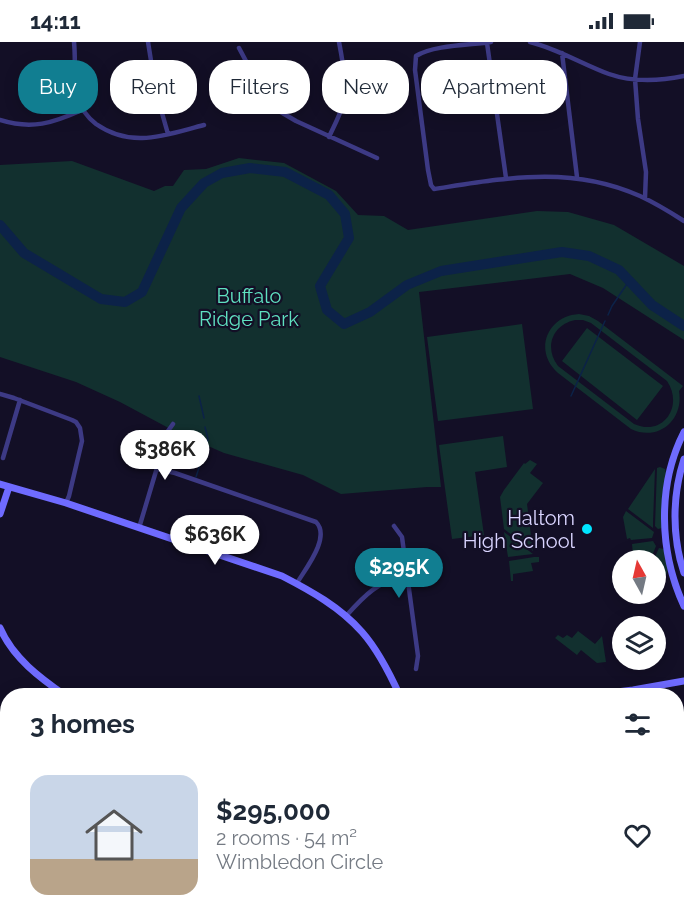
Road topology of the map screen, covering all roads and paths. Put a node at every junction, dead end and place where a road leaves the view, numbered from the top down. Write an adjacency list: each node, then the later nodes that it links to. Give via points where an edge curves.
1 (74, 42): 9 (street)
2 (148, 42): 16 (street)
3 (339, 42): 17 (street, via 344,92)
4 (489, 42): 20 (street); 20 (street, via 422,52 416,56 415,70 431,186 434,189)
5 (530, 42): 8 (street)
6 (640, 42): 11 (street)
7 (239, 48): 17 (street, via 273,106)
8 (562, 53): 11 (street, via 612,75); 19 (street)
9 (74, 60)
10 (684, 76): 11 (street)
11 (635, 79): 21 (street, via 646,172)
12 (73, 114): 14 (street, via 38,125)
13 (86, 114): 16 (street, via 104,129 123,137 143,139)
14 (0, 120)
15 (204, 126): 16 (street)
16 (168, 134)
17 (329, 137): 18 (street)
18 (377, 158)
19 (577, 177): 20 (street); 21 (street)
20 (506, 178)
21 (645, 198): 22 (street)
22 (684, 221)
23 (0, 394): 24 (street)
24 (20, 400): 27 (street); 33 (street, via 76,422 80,428 82,436)
25 (173, 424): 30 (street)
26 (684, 432): 29 (main road)
27 (3, 458)
28 (683, 462): 29 (main road); 37 (main road, via 675,529)
29 (672, 464): 39 (main road, via 664,512)
30 (157, 469): 36 (street); 40 (street, via 320,525 320,542)
31 (0, 484): 32 (main road)
32 (9, 487): 33 (main road); 34 (main road)
33 (66, 503): 36 (main road)
34 (0, 514)
35 (394, 526): 38 (street, via 402,537)
36 (139, 528): 40 (main road)
37 (684, 575): 39 (main road)
38 (408, 578): 42 (street, via 388,580 374,588); 44 (street, via 418,656)
39 (674, 579): 41 (main road)
40 (297, 584): 42 (main road)
41 (684, 606)
42 (346, 616): 47 (main road, via 374,647)
43 (0, 628): 46 (main road, via 31,670)
44 (416, 669)
45 (684, 681): 48 (main road)
46 (55, 688)
47 (396, 688)
48 (638, 688)

